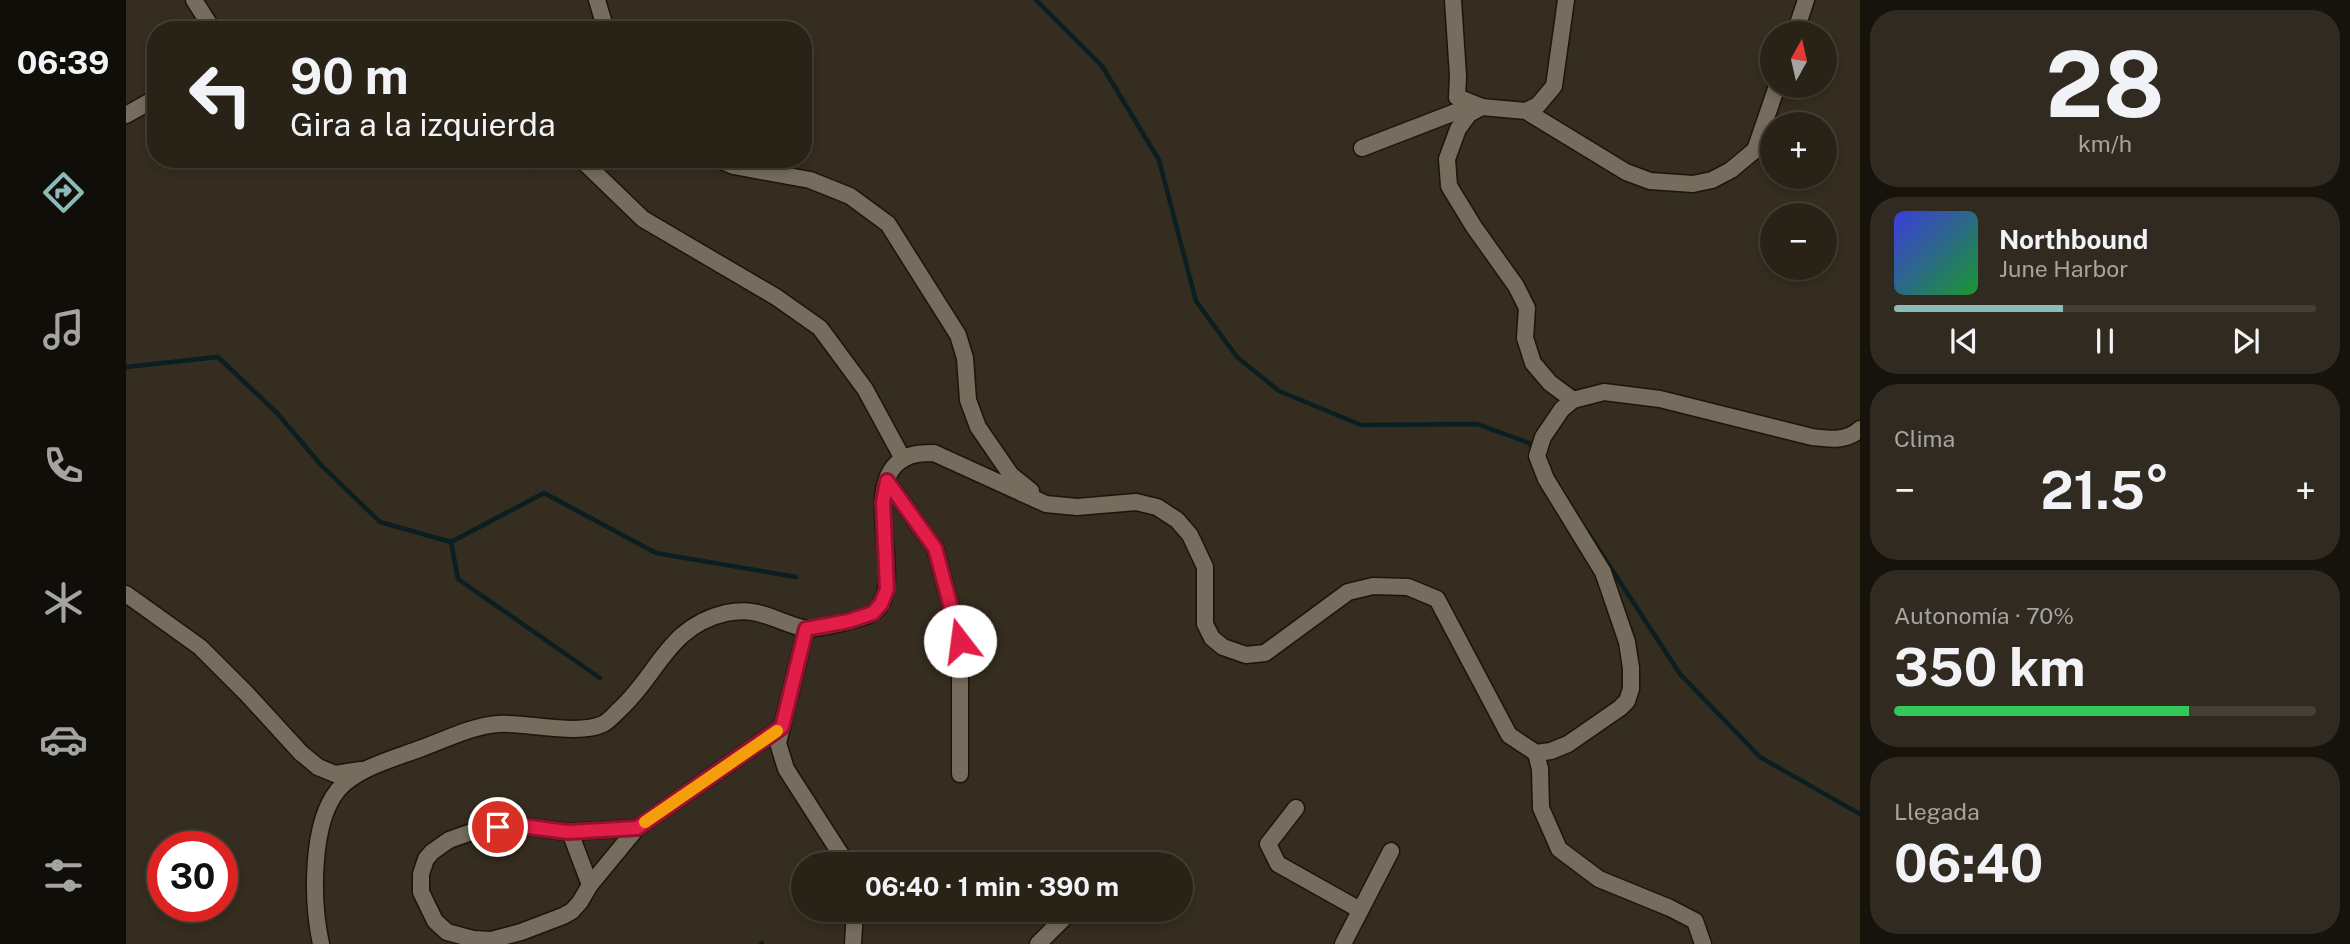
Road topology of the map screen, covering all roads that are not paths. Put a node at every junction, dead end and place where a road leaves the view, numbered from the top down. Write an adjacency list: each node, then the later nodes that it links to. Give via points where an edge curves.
1 (194, 0): 6 (street)
2 (597, 0): 7 (street)
3 (1453, 0): 11 (street)
4 (1566, 0): 13 (street, via 1555,86)
5 (1806, 0): 8 (street)
6 (207, 21)
7 (603, 21)
8 (1799, 21)
9 (1773, 98): 13 (street, via 1755,150 1713,180 1693,184 1650,181 1626,172)
10 (147, 103): 14 (street)
11 (1457, 104): 12 (street); 15 (street); 16 (street)
12 (1482, 107): 13 (street); 15 (street, via 1469,114)
13 (1526, 111)
14 (126, 115)
15 (1458, 129): 19 (street, via 1447,159 1449,186 1527,308 1525,338 1533,363)
16 (1362, 148)
17 (591, 168): 21 (street, via 643,219 820,328 865,389)
18 (745, 168): 23 (street, via 810,180 850,196 888,224 957,335 965,358 968,400 978,427 1011,475)
19 (1573, 400): 20 (street, via 1604,392 1660,399 1812,437 1836,439); 27 (street, via 1552,423 1537,456 1546,479 1604,572 1627,642 1631,689 1620,708 1588,730 1551,751)
20 (1860, 429)
21 (902, 459): 22 (street); 23 (street, via 934,453)
22 (887, 481): 25 (street, via 883,502 887,589 881,604 873,613 849,621); 29 (street, via 935,548 960,641)
23 (1046, 504): 27 (street, via 1077,507 1136,502 1157,507 1177,520 1205,567 1205,624 1212,638 1246,655 1265,653 1348,592 1373,586 1408,587 1437,599 1509,735)
24 (126, 594): 28 (street, via 200,647 318,767 335,774)
25 (806, 629): 26 (street); 28 (street, via 753,610 725,613 691,627 674,641 630,701 604,724 586,728 477,727)
26 (782, 727): 31 (street); 34 (street, via 778,743 786,769)
27 (1536, 753): 43 (street, via 1541,808 1559,849 1598,879 1695,921)
28 (367, 769): 39 (street, via 338,789 325,812 317,850)
29 (960, 774)
30 (1296, 808): 36 (street, via 1268,844 1278,864)
31 (637, 828): 32 (street); 35 (street)
32 (568, 832): 35 (street); 35 (street, via 514,825 483,828 449,840 432,852 422,869 420,887 425,904 447,932 491,940 563,916 572,911)
33 (1391, 851): 36 (street)
34 (839, 852)
35 (590, 885)
36 (1360, 911): 42 (street)
37 (854, 922): 40 (street)
38 (1060, 922): 41 (street)
39 (321, 944)
40 (853, 944)
41 (1038, 944)
42 (1343, 944)
43 (1703, 944)

